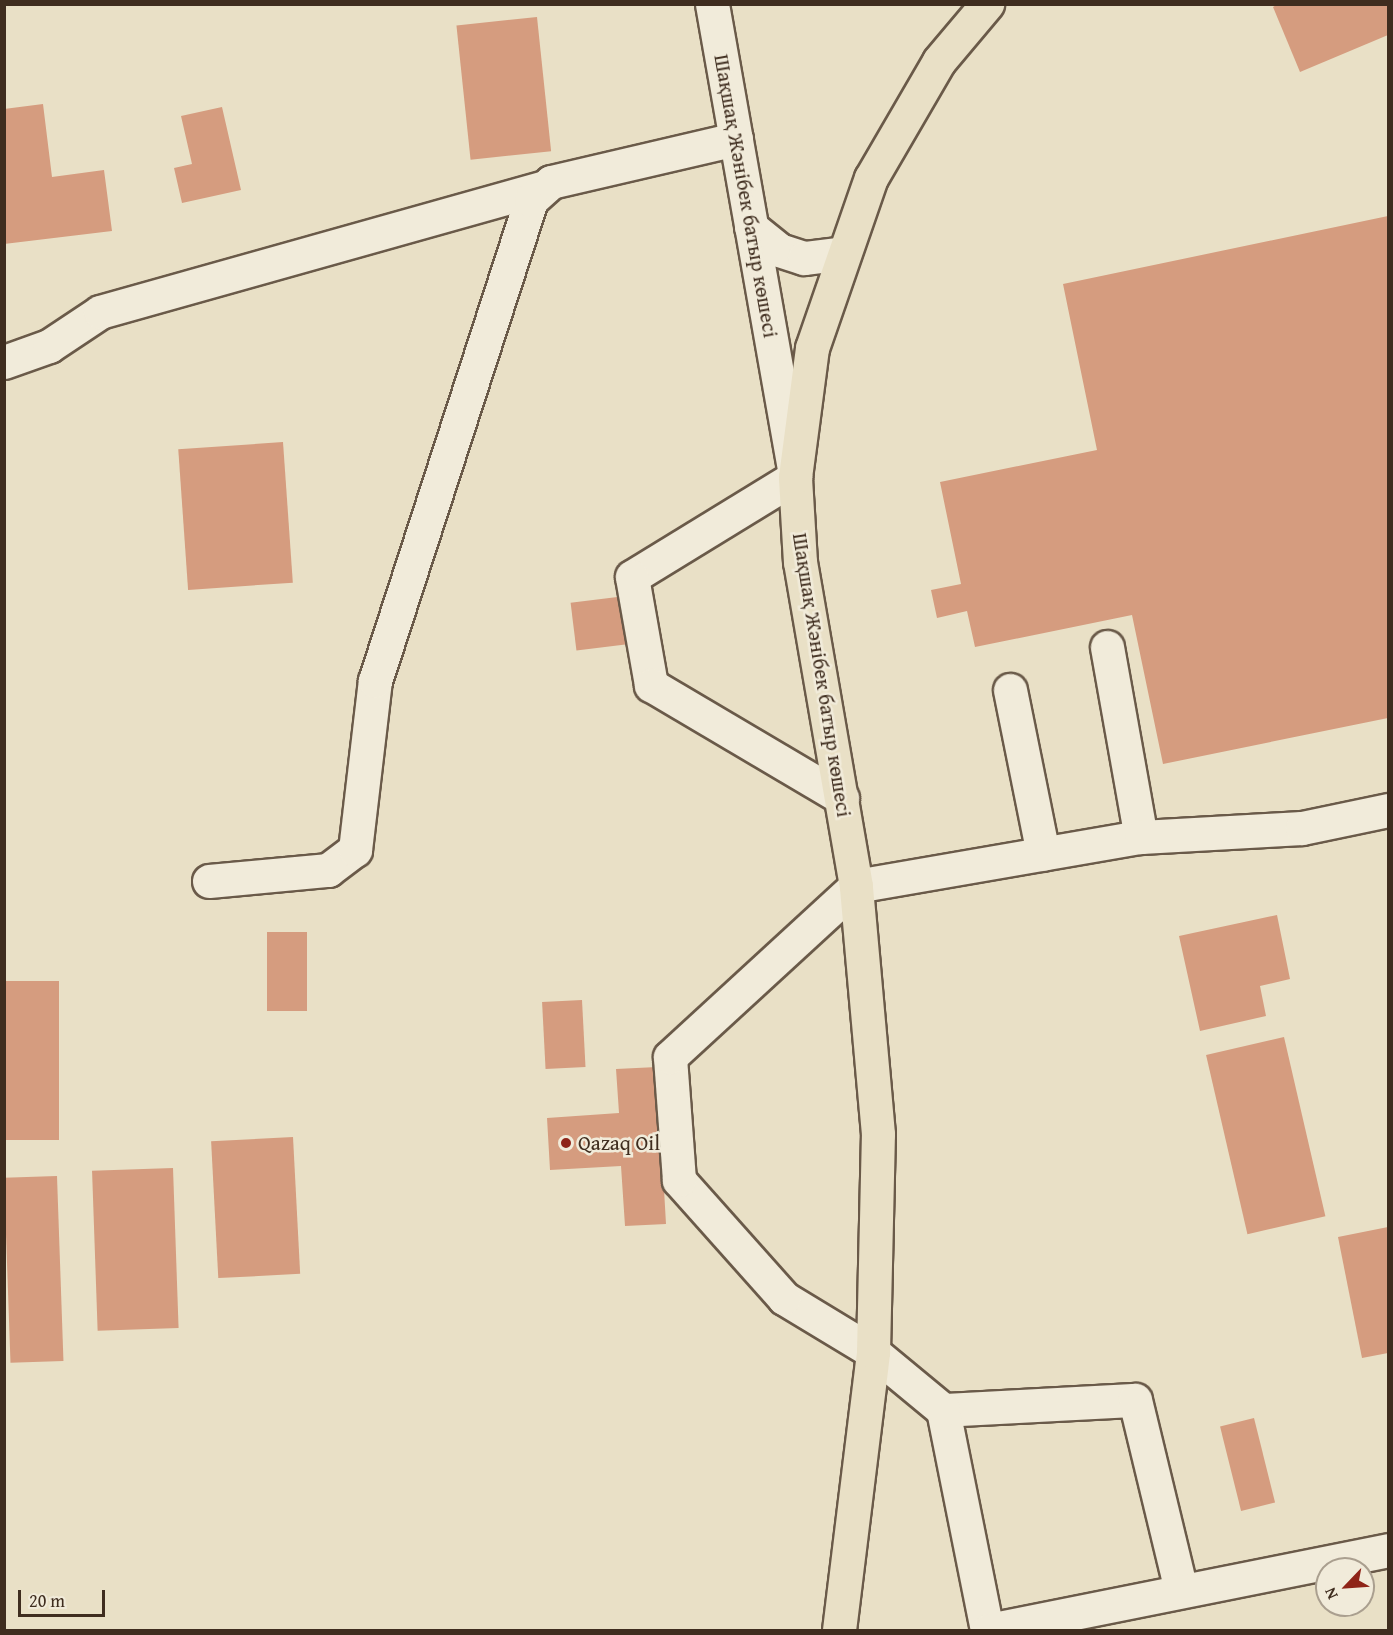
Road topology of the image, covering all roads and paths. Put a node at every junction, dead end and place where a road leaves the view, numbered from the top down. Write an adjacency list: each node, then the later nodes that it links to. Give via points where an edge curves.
1 (712, 4): 3 (street, Шақшақ Жәнібек батыр көшесі)
2 (987, 4): 6 (main road, via 939,61 872,178)
3 (736, 139): 4 (street, via 551,182); 5 (street, Шақшақ Жәнібек батыр көшесі)
4 (541, 188): 7 (street, via 100,312 49,346); 15 (street, via 531,200 375,681 355,850 328,870)
5 (751, 227): 6 (street, via 779,250 804,258); 8 (street, Шақшақ Жәнібек батыр көшесі)
6 (842, 253): 8 (main road, via 812,348)
7 (4, 362)
8 (795, 477): 11 (main road, Шақшақ Жәнібек батыр көшесі, via 800,562); 11 (street, via 632,577 651,685)
9 (1107, 647): 13 (street)
10 (1010, 690): 14 (street)
11 (842, 798): 16 (main road, Шақшақ Жәнібек батыр көшесі)
12 (1389, 810): 13 (street, via 1302,828)
13 (1141, 837): 14 (street)
14 (1043, 854): 16 (street)
15 (209, 880)
16 (856, 886): 17 (main road, Шақшақ Жәнібек батыр көшесі, via 878,1134); 17 (street, via 669,1057 679,1180 784,1298)
17 (873, 1352): 18 (street); 21 (main road, Шақшақ Жәнібек батыр көшесі)
18 (943, 1410): 20 (street, via 1135,1400); 22 (street)
19 (1389, 1550): 20 (street)
20 (1181, 1590): 22 (street)
21 (839, 1630)
22 (988, 1630)

